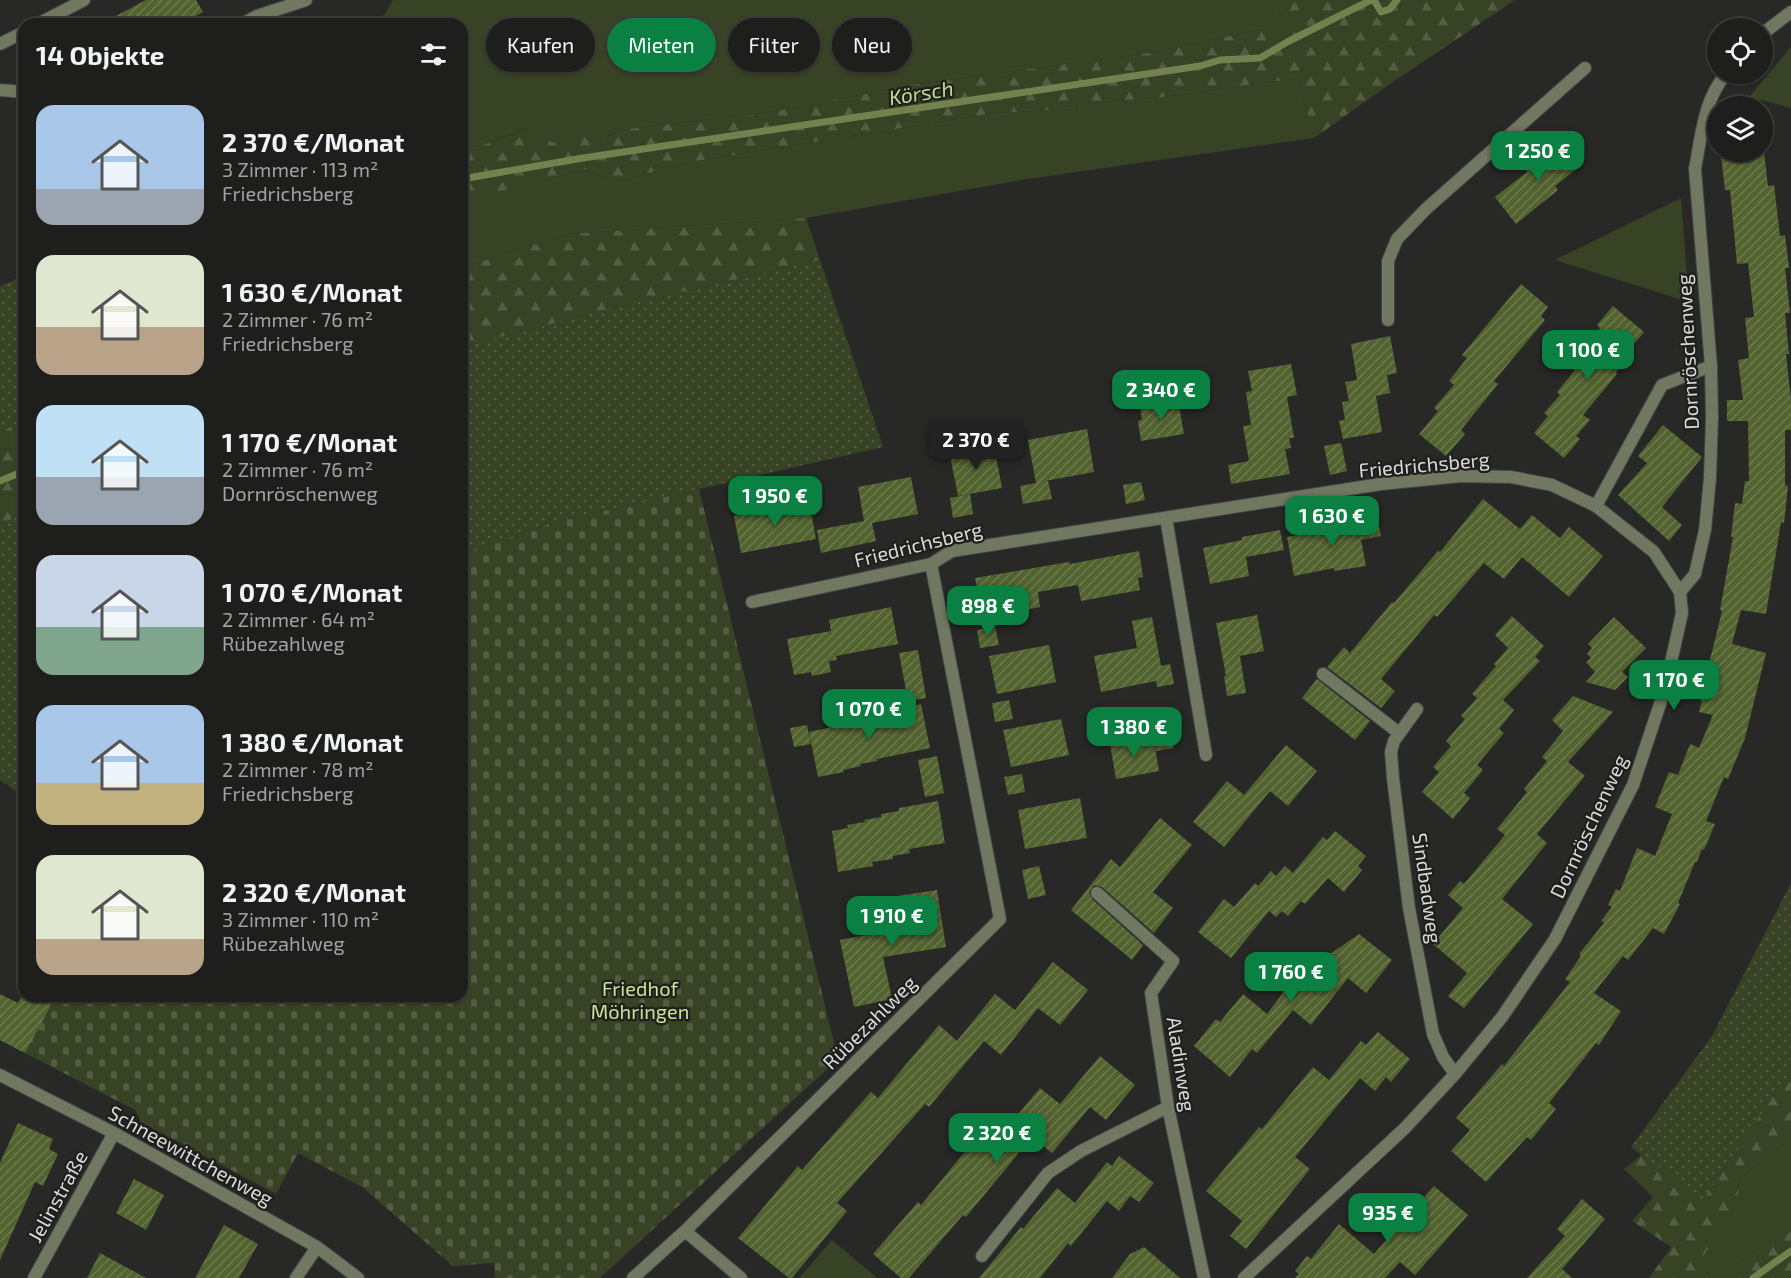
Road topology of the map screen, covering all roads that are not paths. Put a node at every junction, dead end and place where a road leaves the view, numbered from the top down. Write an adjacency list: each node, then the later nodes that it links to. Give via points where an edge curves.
1 (84, 0): 4 (street)
2 (306, 0): 5 (street)
3 (1791, 12): 6 (street)
4 (50, 18)
5 (252, 18)
6 (1773, 26)
7 (18, 35): 8 (street)
8 (0, 44)
9 (1585, 68): 13 (street, via 1426,208 1397,239 1388,261)
10 (1718, 84): 14 (street, Dornröschenweg, via 1707,110 1695,169)
11 (0, 90): 12 (street)
12 (18, 92)
13 (1388, 320)
14 (1711, 366): 15 (street, via 1662,384); 18 (street, Dornröschenweg, via 1705,530 1695,574)
15 (1596, 506): 16 (street, Friedrichsberg, via 1552,485 1511,477 1461,476 1381,484); 18 (street, Friedrichsberg, via 1654,552)
16 (1166, 518): 17 (street, Friedrichsberg, via 952,551); 23 (street)
17 (932, 564): 19 (street, Friedrichsberg); 29 (street, Rübezahlweg, via 1000,919)
18 (1680, 592): 25 (street, Dornröschenweg, via 1682,613 1665,689 1633,785 1555,939 1502,1017)
19 (752, 602)
20 (1323, 674): 22 (street)
21 (1417, 709): 22 (street, Sindbadweg)
22 (1399, 733): 25 (street, Sindbadweg, via 1391,752 1409,908 1433,1034)
23 (1206, 755)
24 (1097, 893): 27 (street, Aladinweg, via 1173,961 1151,993)
25 (1455, 1074): 38 (street, Dornröschenweg, via 1405,1128)
26 (0, 1075): 28 (street, Schneewittchenweg)
27 (1168, 1107): 31 (street, via 1081,1151 1048,1173); 37 (street, Aladinweg)
28 (114, 1133): 30 (street, Schneewittchenweg); 32 (street, Jelinstraße)
29 (685, 1231): 35 (street, Rübezahlweg); 36 (street)
30 (316, 1247): 33 (street); 34 (street, Schneewittchenweg)
31 (982, 1256)
32 (34, 1278)
33 (296, 1278)
34 (358, 1278)
35 (633, 1278)
36 (741, 1278)
37 (1204, 1278)
38 (1244, 1278)

